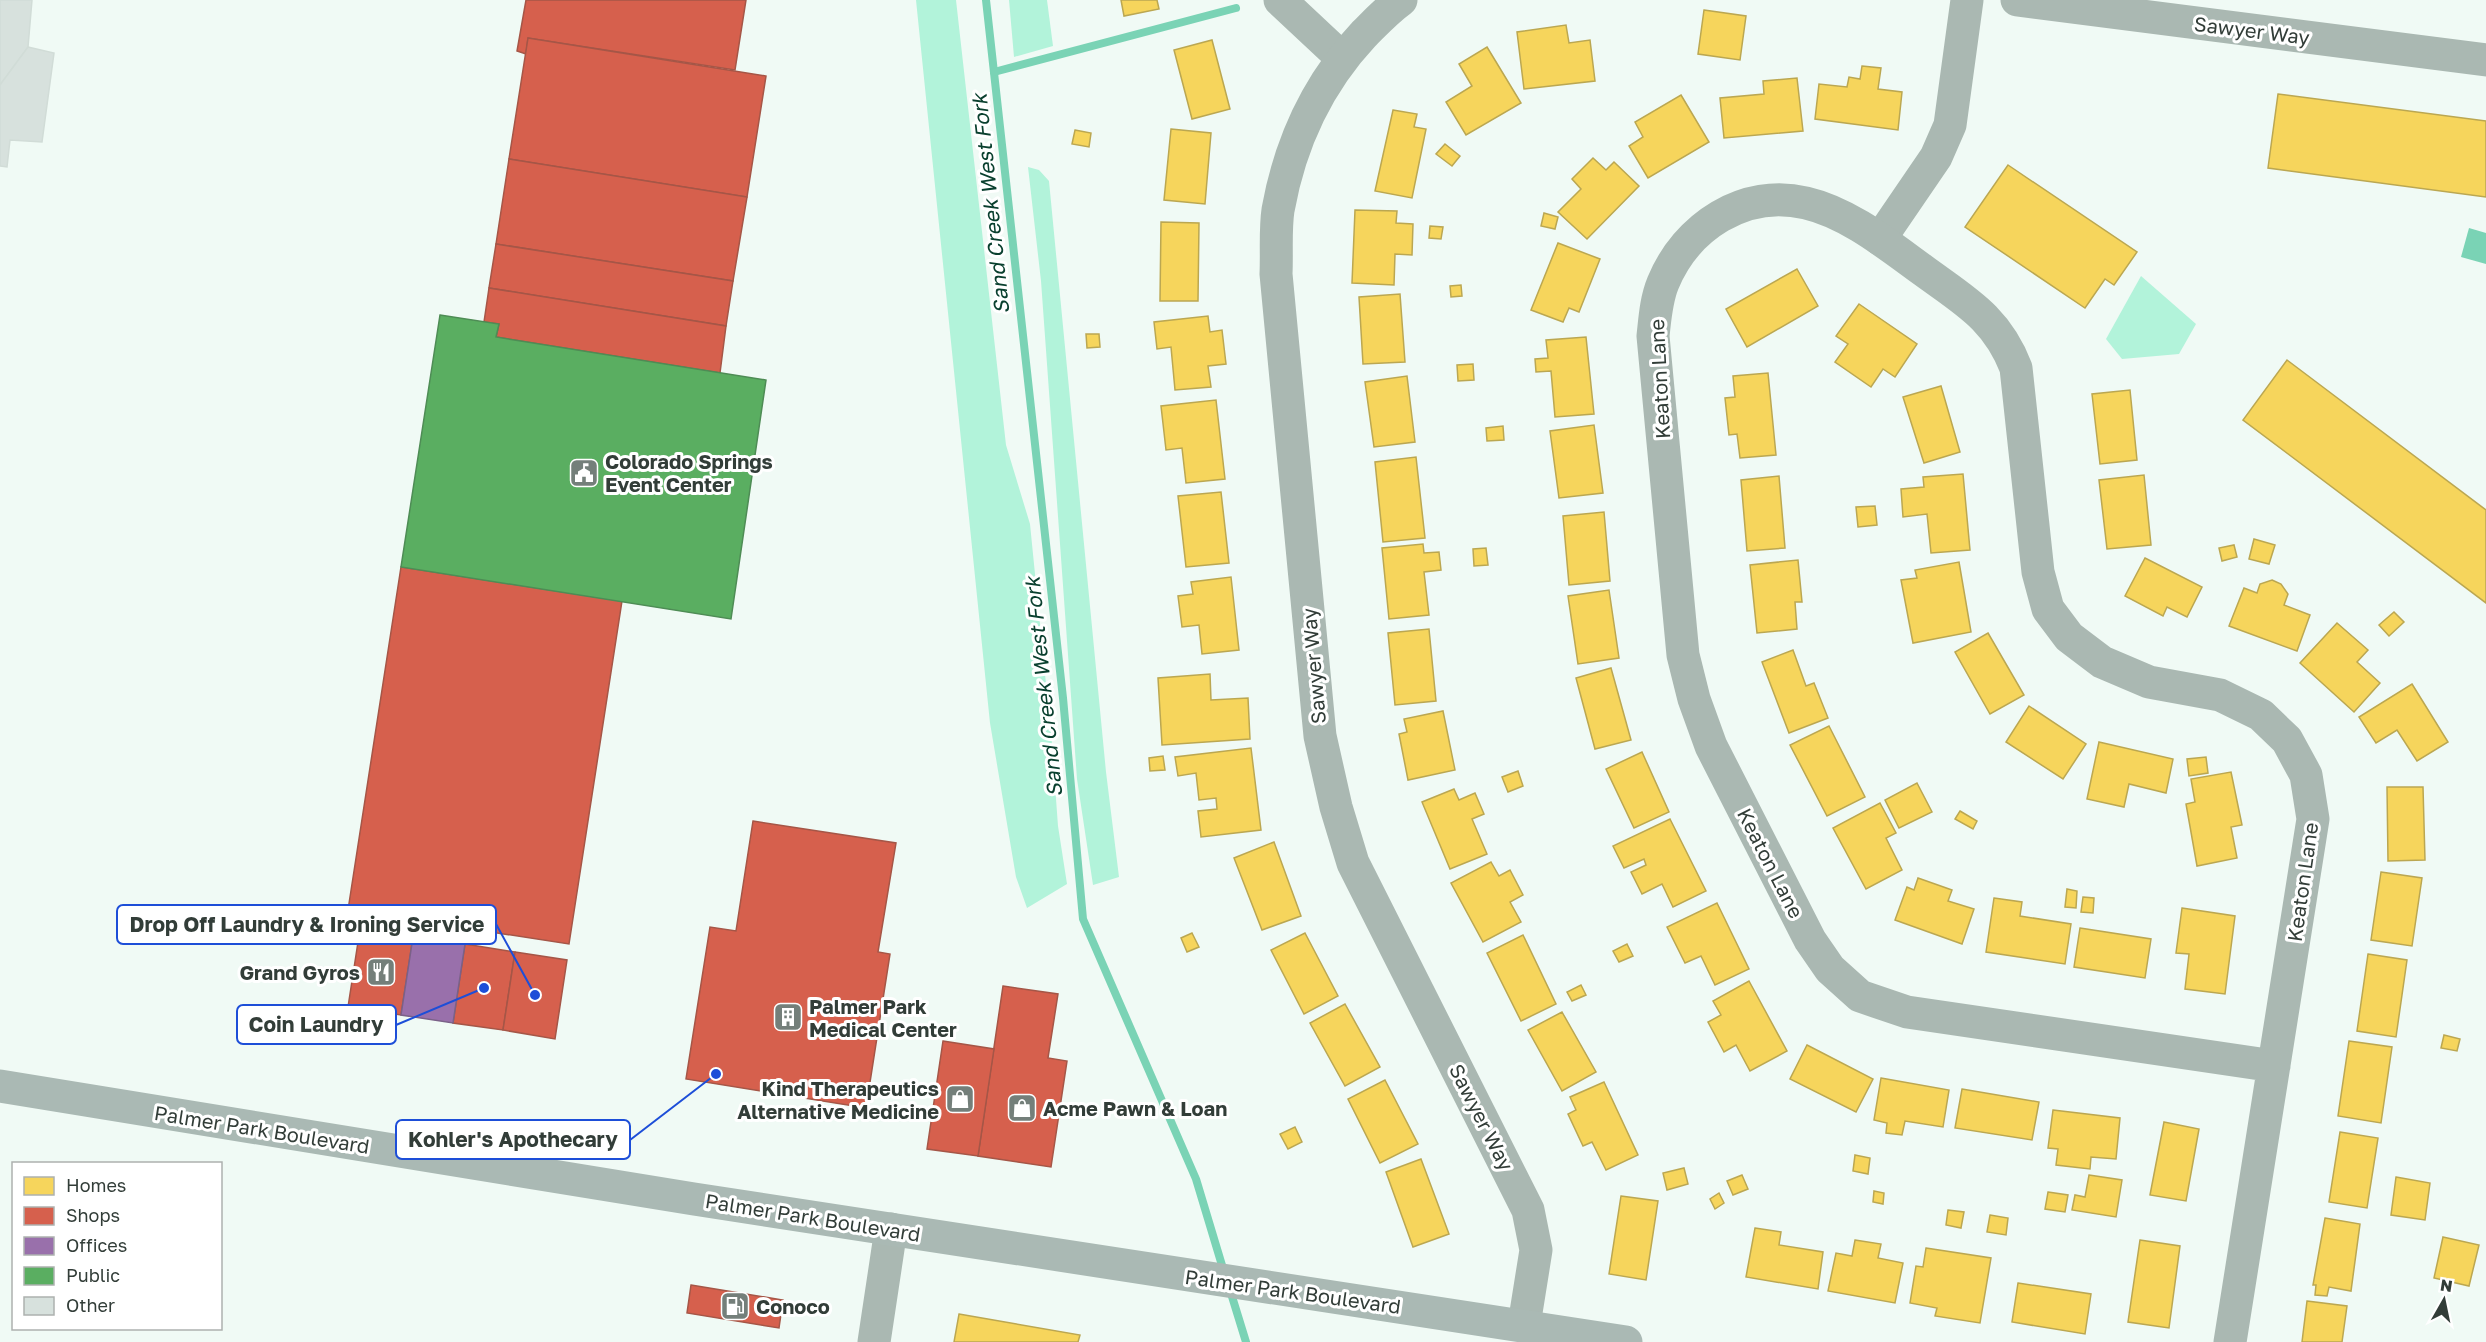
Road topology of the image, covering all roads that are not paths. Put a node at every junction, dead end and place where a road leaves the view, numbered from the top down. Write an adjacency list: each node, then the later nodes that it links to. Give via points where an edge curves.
1 (1281, 0): 5 (street)
2 (1401, 0): 5 (street, Sawyer Way, via 1387,9)
3 (1967, 0): 7 (street, via 1950,125 1936,157)
4 (2017, 0): 6 (street, Sawyer Way)
5 (1342, 58): 11 (street, Sawyer Way, via 1308,111 1288,163 1278,213 1276,274 1320,736 1353,863 1528,1210 1536,1250)
6 (2486, 60)
7 (1880, 239): 8 (street, Keaton Lane, via 1979,312 2008,345 2020,392 2038,572 2048,609 2070,638 2102,662 2149,682 2220,695 2261,715 2287,740 2306,775 2313,819); 8 (street, Keaton Lane, via 1805,202 1756,201 1707,224 1689,240 1662,284 1653,336 1683,656 1711,746 1810,940 1830,969 1860,996 1907,1012)
8 (2274, 1066): 14 (street, Keaton Lane)
9 (0, 1086): 10 (main road, Palmer Park Boulevard)
10 (891, 1229): 11 (main road, Palmer Park Boulevard); 12 (street)
11 (1524, 1325): 13 (main road, Palmer Park Boulevard)
12 (874, 1342)
13 (1626, 1342)
14 (2230, 1342)

